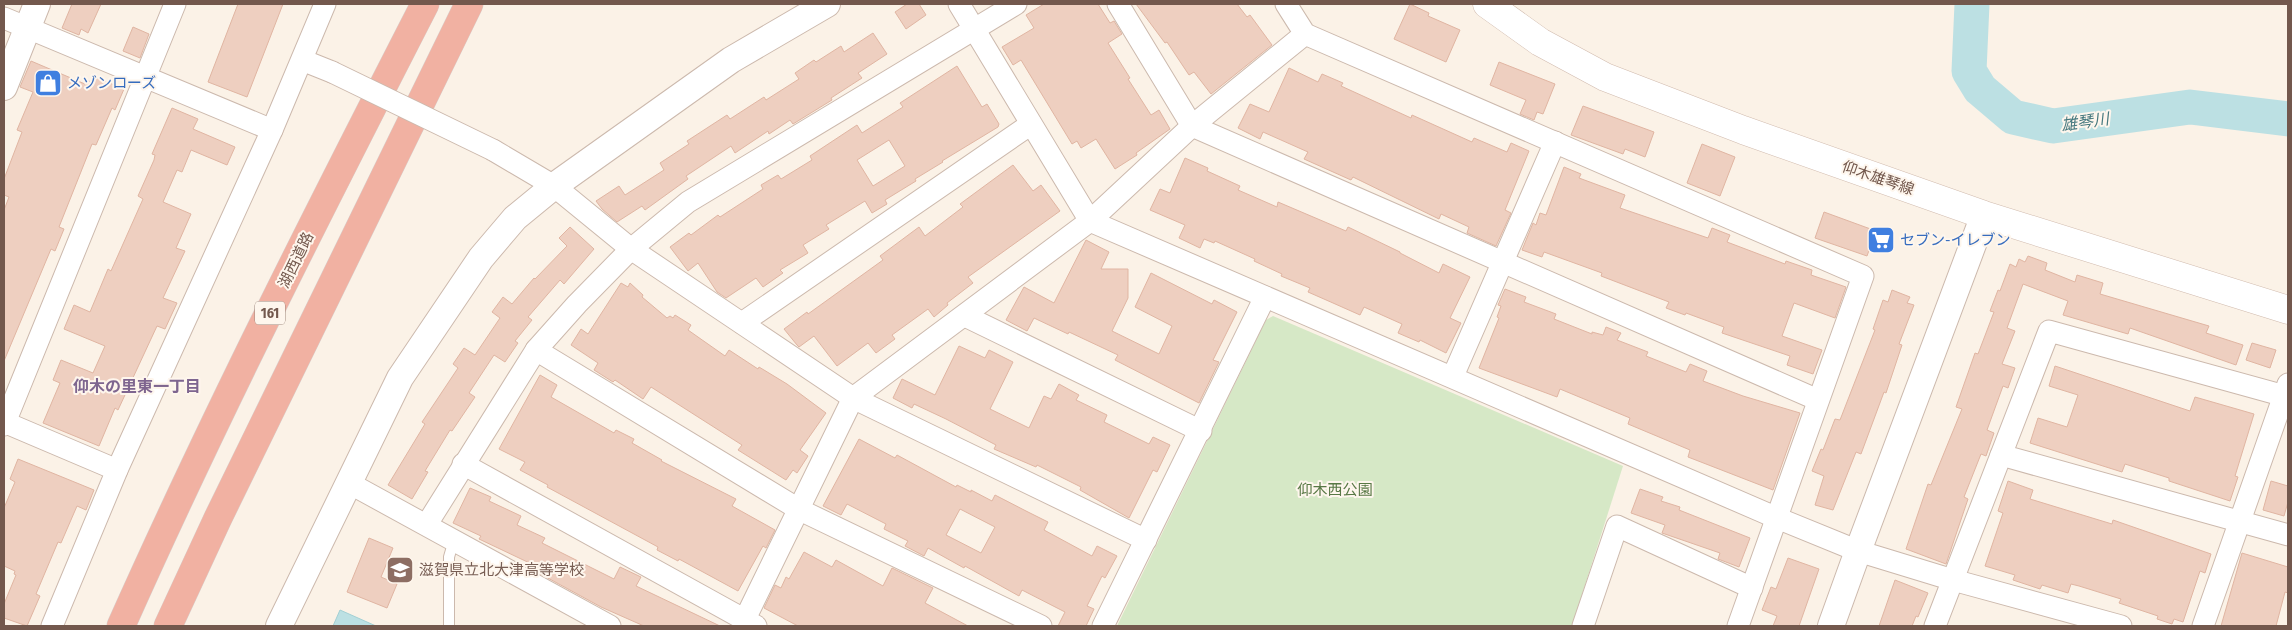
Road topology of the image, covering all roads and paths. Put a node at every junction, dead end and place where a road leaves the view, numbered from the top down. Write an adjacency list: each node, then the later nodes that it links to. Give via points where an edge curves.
1 (37, 4): 15 (street)
2 (175, 4): 19 (street)
3 (324, 4): 18 (street)
4 (415, 4): 25 (highway)
5 (425, 4): 25 (highway, 湖西道路 / 161)
6 (469, 4): 26 (highway)
7 (481, 4): 26 (highway)
8 (827, 4): 27 (street, via 732,60)
9 (959, 4): 16 (street)
10 (1016, 4): 16 (street)
11 (1118, 4): 22 (street)
12 (1286, 4): 17 (street)
13 (1487, 4): 28 (main road, 仰木雄琴線, via 1540,42 1605,77 1743,130)
14 (4, 18): 15 (street)
15 (28, 28): 19 (street); 20 (street)
16 (975, 30): 21 (street); 30 (street, via 688,202)
17 (1305, 34): 22 (street); 24 (street)
18 (302, 60): 23 (street); 27 (street, bridge, via 493,150)
19 (145, 78): 23 (street); 41 (street)
20 (4, 87)
21 (1031, 124): 29 (street); 35 (street)
22 (1192, 126): 29 (street); 31 (street)
23 (272, 130): 45 (street)
24 (1554, 142): 31 (street); 40 (street, via 1863,276)
25 (346, 158): 59 (highway, 湖西道路 / 161)
26 (387, 174): 60 (highway)
27 (554, 186): 30 (street); 46 (street, via 515,218 480,258 400,378)
28 (1984, 215): 33 (main road, 仰木雄琴線); 54 (street)
29 (1090, 220): 32 (street); 34 (street)
30 (631, 249): 35 (street); 36 (street)
31 (1502, 263): 37 (street); 40 (street)
32 (1265, 297): 37 (street); 42 (street)
33 (2288, 310)
34 (965, 316): 39 (street); 42 (street)
35 (742, 323): 39 (street)
36 (536, 350): 44 (street); 47 (street)
37 (1453, 376): 48 (street)
38 (2287, 392): 43 (street, via 2049,331); 49 (street)
39 (853, 398): 47 (street); 53 (street)
40 (1818, 400): 48 (street)
41 (4, 423): 45 (street)
42 (1200, 431): 53 (street)
43 (2001, 455): 49 (street); 55 (street)
44 (462, 464): 50 (street); 57 (street)
45 (117, 470): 58 (street)
46 (349, 483): 50 (street); 61 (street)
47 (800, 510): 57 (street); 64 (street)
48 (1777, 518): 54 (street); 56 (street)
49 (2240, 521): 51 (street); 71 (street)
50 (427, 524): 52 (street)
51 (2288, 535)
52 (454, 540): 62 (lane, via 449,557); 63 (street)
53 (1146, 540): 65 (street)
54 (1858, 551): 55 (street); 68 (street)
55 (1953, 580): 69 (street); 70 (street)
56 (1752, 588): 66 (street, via 1617,526); 67 (street)
57 (750, 623)
58 (52, 626)
59 (121, 626)
60 (168, 626)
61 (279, 626)
62 (450, 626)
63 (610, 626)
64 (1041, 626)
65 (1103, 626)
66 (1584, 626)
67 (1738, 626)
68 (1832, 626)
69 (1935, 626)
70 (2122, 626)
71 (2203, 626)

